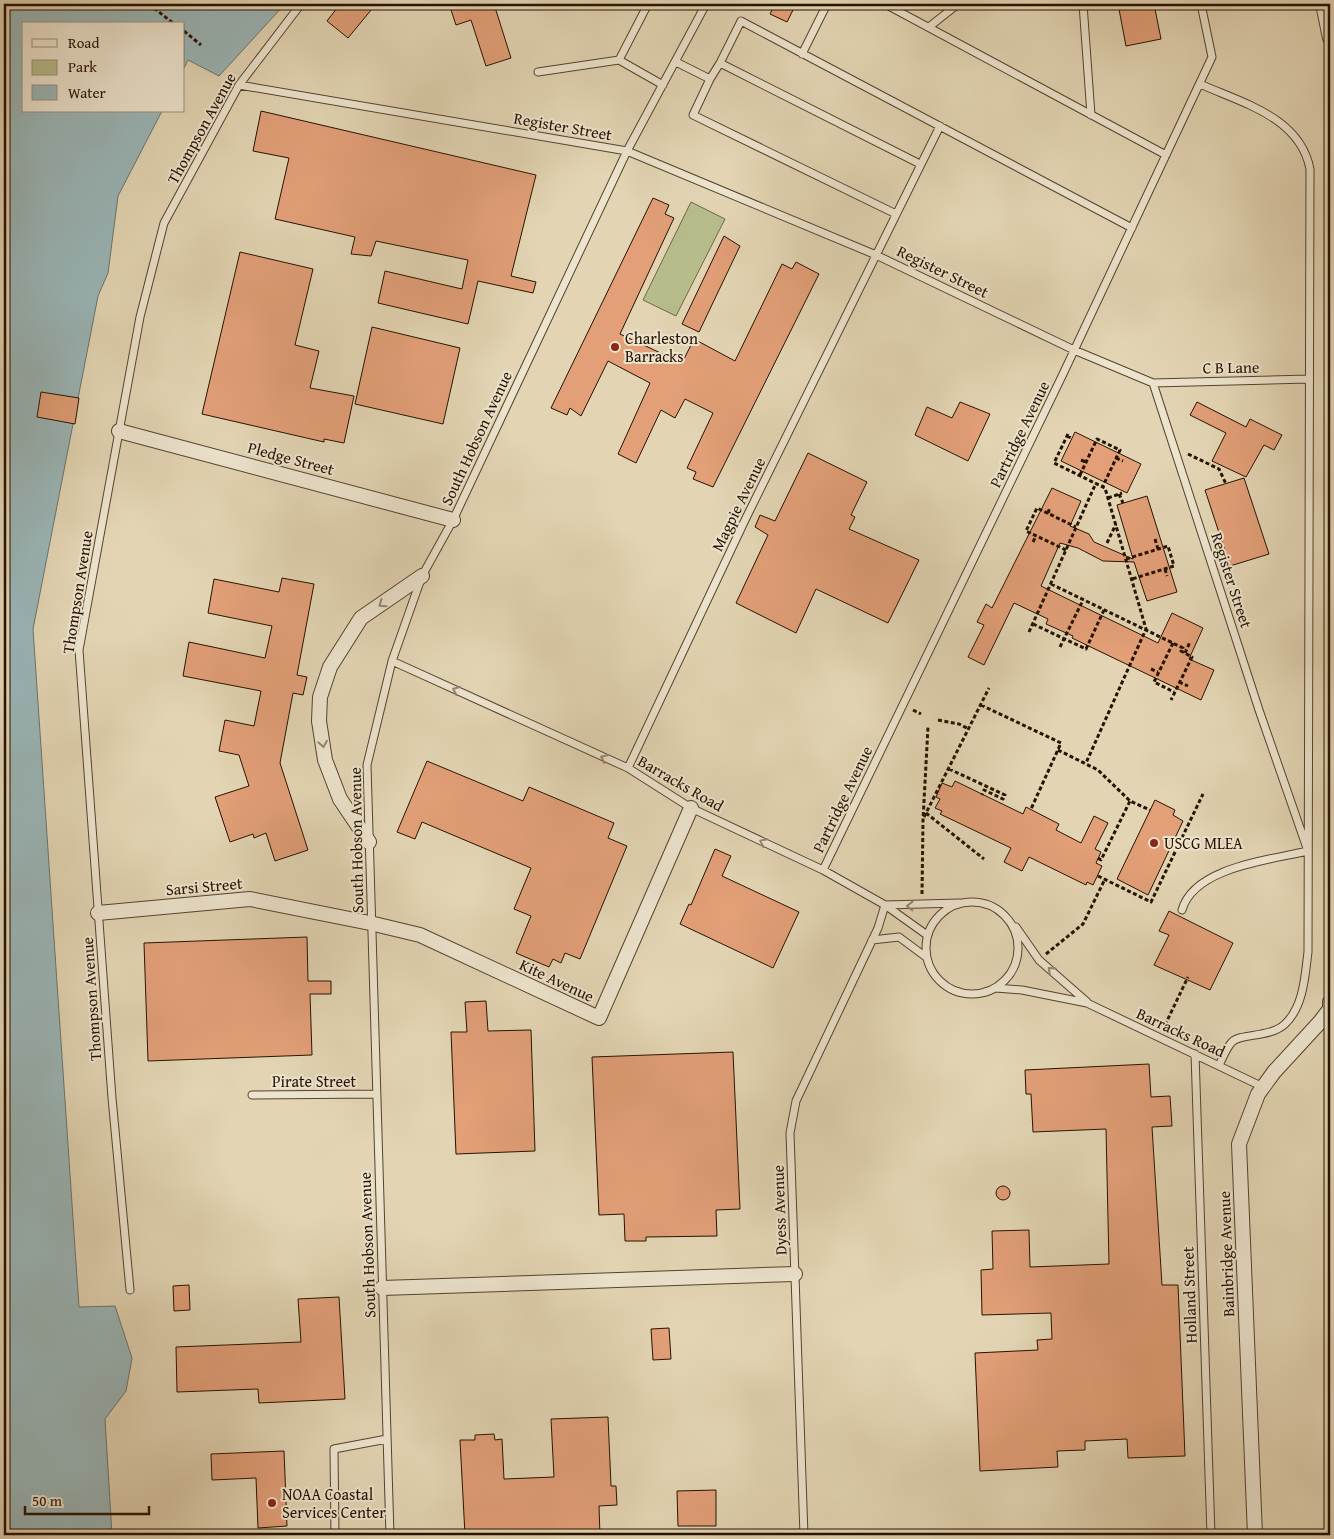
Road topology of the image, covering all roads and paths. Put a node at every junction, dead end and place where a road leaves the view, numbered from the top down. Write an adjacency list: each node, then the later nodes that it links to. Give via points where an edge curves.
1 (149, 4): 11 (path)
2 (302, 4): 23 (lane, Thompson Avenue)
3 (648, 4): 17 (lane)
4 (706, 4): 18 (lane, South Hobson Avenue)
5 (827, 4): 16 (lane)
6 (885, 4): 12 (lane)
7 (958, 4): 12 (lane)
8 (1083, 4): 25 (lane)
9 (1201, 4): 22 (lane, Partridge Avenue, via 1212,58)
10 (1323, 4): 14 (street)
11 (172, 22)
12 (929, 27): 25 (lane)
13 (185, 32): 15 (path)
14 (1330, 38)
15 (201, 45)
16 (802, 54): 19 (lane, via 741,22); 26 (lane)
17 (619, 60): 20 (lane); 24 (lane)
18 (676, 62): 21 (lane); 24 (lane, South Hobson Avenue)
19 (720, 63): 21 (lane); 29 (lane)
20 (538, 72)
21 (710, 79): 30 (lane, via 693,115)
22 (1200, 84): 28 (lane, Partridge Avenue); 34 (lane, via 1270,115 1290,130 1307,154 1310,169)
23 (239, 85): 27 (lane, Register Street); 36 (lane, Thompson Avenue, via 164,223 140,317)
24 (663, 85): 27 (lane, South Hobson Avenue)
25 (1091, 115): 28 (lane)
26 (940, 126): 29 (lane, Magpie Avenue); 31 (lane)
27 (627, 151): 32 (lane, Register Street); 51 (lane, South Hobson Avenue)
28 (1166, 156): 31 (lane, Partridge Avenue)
29 (920, 164): 30 (lane, Magpie Avenue)
30 (896, 214): 32 (lane, Magpie Avenue)
31 (1132, 228): 33 (lane, Partridge Avenue)
32 (876, 254): 33 (lane, Register Street); 92 (lane, Magpie Avenue)
33 (1074, 350): 35 (lane, Register Street); 106 (lane, Partridge Avenue)
34 (1310, 379): 35 (lane, C B Lane); 103 (lane)
35 (1153, 383): 38 (lane, Register Street)
36 (119, 431): 51 (street, Pledge Street); 113 (lane, Thompson Avenue, via 79,650)
37 (1072, 438): 43 (path, via 1067,435 1054,463)
38 (1174, 447): 45 (path, via 1219,468); 103 (lane, Register Street)
39 (1116, 458): 41 (path); 42 (path, via 1120,450 1097,439); 46 (path)
40 (1082, 460): 42 (path)
41 (1123, 461)
42 (1086, 462): 43 (path)
43 (1080, 475): 44 (path)
44 (1096, 483): 46 (path); 53 (path)
45 (1226, 484)
46 (1103, 486): 47 (path)
47 (1108, 498): 48 (path, via 1121,494); 52 (path)
48 (1123, 503)
49 (1050, 507): 50 (path)
50 (1048, 513): 53 (path); 54 (path, via 1037,508 1026,531)
51 (453, 520): 62 (lane, South Hobson Avenue)
52 (1116, 524): 57 (path); 60 (path)
53 (1076, 527): 59 (path)
54 (1036, 536): 56 (path); 59 (path)
55 (1155, 539): 58 (path)
56 (1033, 542)
57 (1107, 543)
58 (1158, 549): 60 (path); 61 (path, via 1168,546 1174,566)
59 (1066, 550): 65 (path)
60 (1126, 559): 64 (path)
61 (1165, 569): 63 (path); 64 (path)
62 (422, 576): 76 (lane, South Hobson Avenue); 102 (street, one-way to 102, via 361,618 330,667 320,697 319,721 325,760 340,799)
63 (1167, 576)
64 (1132, 579): 69 (path)
65 (1051, 584): 66 (path); 68 (path)
66 (1083, 600): 67 (path); 71 (path)
67 (1104, 610): 69 (path); 71 (path, via 1086,649)
68 (1033, 624): 70 (path); 71 (path)
69 (1146, 629): 73 (path); 91 (path)
70 (1029, 632)
71 (1064, 639): 74 (path)
72 (1190, 642): 75 (path)
73 (1173, 643): 75 (path, via 1183,648 1181,651); 78 (path)
74 (1060, 647)
75 (1185, 653): 79 (path, via 1192,657)
76 (392, 661): 92 (lane, Barracks Road, one-way to 76); 102 (lane, South Hobson Avenue, via 367,765)
77 (1151, 669): 78 (path)
78 (1158, 672): 82 (path, via 1154,682)
79 (1179, 682): 80 (path); 82 (path)
80 (1188, 686)
81 (989, 688): 84 (path)
82 (1174, 692): 83 (path)
83 (1171, 700)
84 (981, 705): 89 (path); 90 (path, via 1062,743)
85 (913, 710): 86 (path)
86 (921, 714)
87 (938, 720): 89 (path)
88 (928, 727): 101 (path)
89 (969, 729): 93 (path)
90 (1058, 750): 91 (path); 98 (path)
91 (1086, 763): 96 (path, via 1098,770)
92 (628, 768): 97 (lane, Barracks Road)
93 (948, 769): 95 (path, via 1005,795 1003,799 984,790); 100 (path)
94 (1203, 794): 108 (path, via 1151,902)
95 (982, 795)
96 (1130, 801): 99 (path); 104 (path, via 1101,860)
97 (691, 808): 106 (lane, Barracks Road, one-way to 97); 115 (street, Kite Avenue, via 598,1018 420,935)
98 (1031, 809)
99 (1150, 810)
100 (926, 813): 101 (path); 105 (path)
101 (923, 820): 109 (path)
102 (369, 842): 115 (lane, South Hobson Avenue)
103 (1308, 851): 112 (lane, via 1224,872 1206,880 1190,893); 128 (lane, via 1308,952 1300,997 1286,1023 1257,1036 1235,1039)
104 (1098, 858)
105 (984, 859)
106 (822, 870): 111 (lane, Barracks Road)
107 (1098, 876): 108 (path)
108 (1105, 879): 118 (path, via 1082,924)
109 (923, 899)
110 (958, 903): 111 (lane, Barracks Road, one-way to 111); 114 (lane, via 983,902); 116 (lane, via 938,915)
111 (885, 905): 116 (lane); 117 (lane, Dyess Avenue)
112 (1182, 910)
113 (98, 912): 115 (street, Sarsi Street, via 250,899); 134 (lane, Thompson Avenue)
114 (1009, 920): 121 (lane, via 1016,934 1015,966); 123 (lane, one-way to 114, via 1039,960)
115 (370, 923): 130 (lane, South Hobson Avenue)
116 (927, 935): 119 (lane)
117 (872, 940): 119 (lane, via 899,936); 132 (lane, Dyess Avenue, via 796,1101 790,1133)
118 (1045, 954)
119 (926, 957): 121 (lane, via 931,971 953,990 967,994)
120 (1188, 977): 125 (path)
121 (996, 988): 123 (lane)
122 (1330, 1002): 124 (street)
123 (1087, 1003): 127 (lane, Barracks Road)
124 (1330, 1009): 126 (lane); 129 (street, Bainbridge Avenue)
125 (1165, 1025)
126 (1330, 1034)
127 (1195, 1054): 128 (lane, Barracks Road); 139 (lane, Holland Street)
128 (1219, 1066): 129 (lane, Barracks Road)
129 (1263, 1087): 140 (street, Bainbridge Avenue, via 1239,1144)
130 (376, 1094): 131 (lane, Pirate Street); 133 (lane, South Hobson Avenue)
131 (252, 1095)
132 (795, 1274): 133 (street); 138 (lane, Dyess Avenue)
133 (382, 1288): 135 (lane, South Hobson Avenue)
134 (130, 1290)
135 (387, 1439): 136 (lane, via 334,1449); 137 (lane, South Hobson Avenue)
136 (335, 1535)
137 (390, 1535)
138 (804, 1535)
139 (1210, 1535)
140 (1255, 1535)

